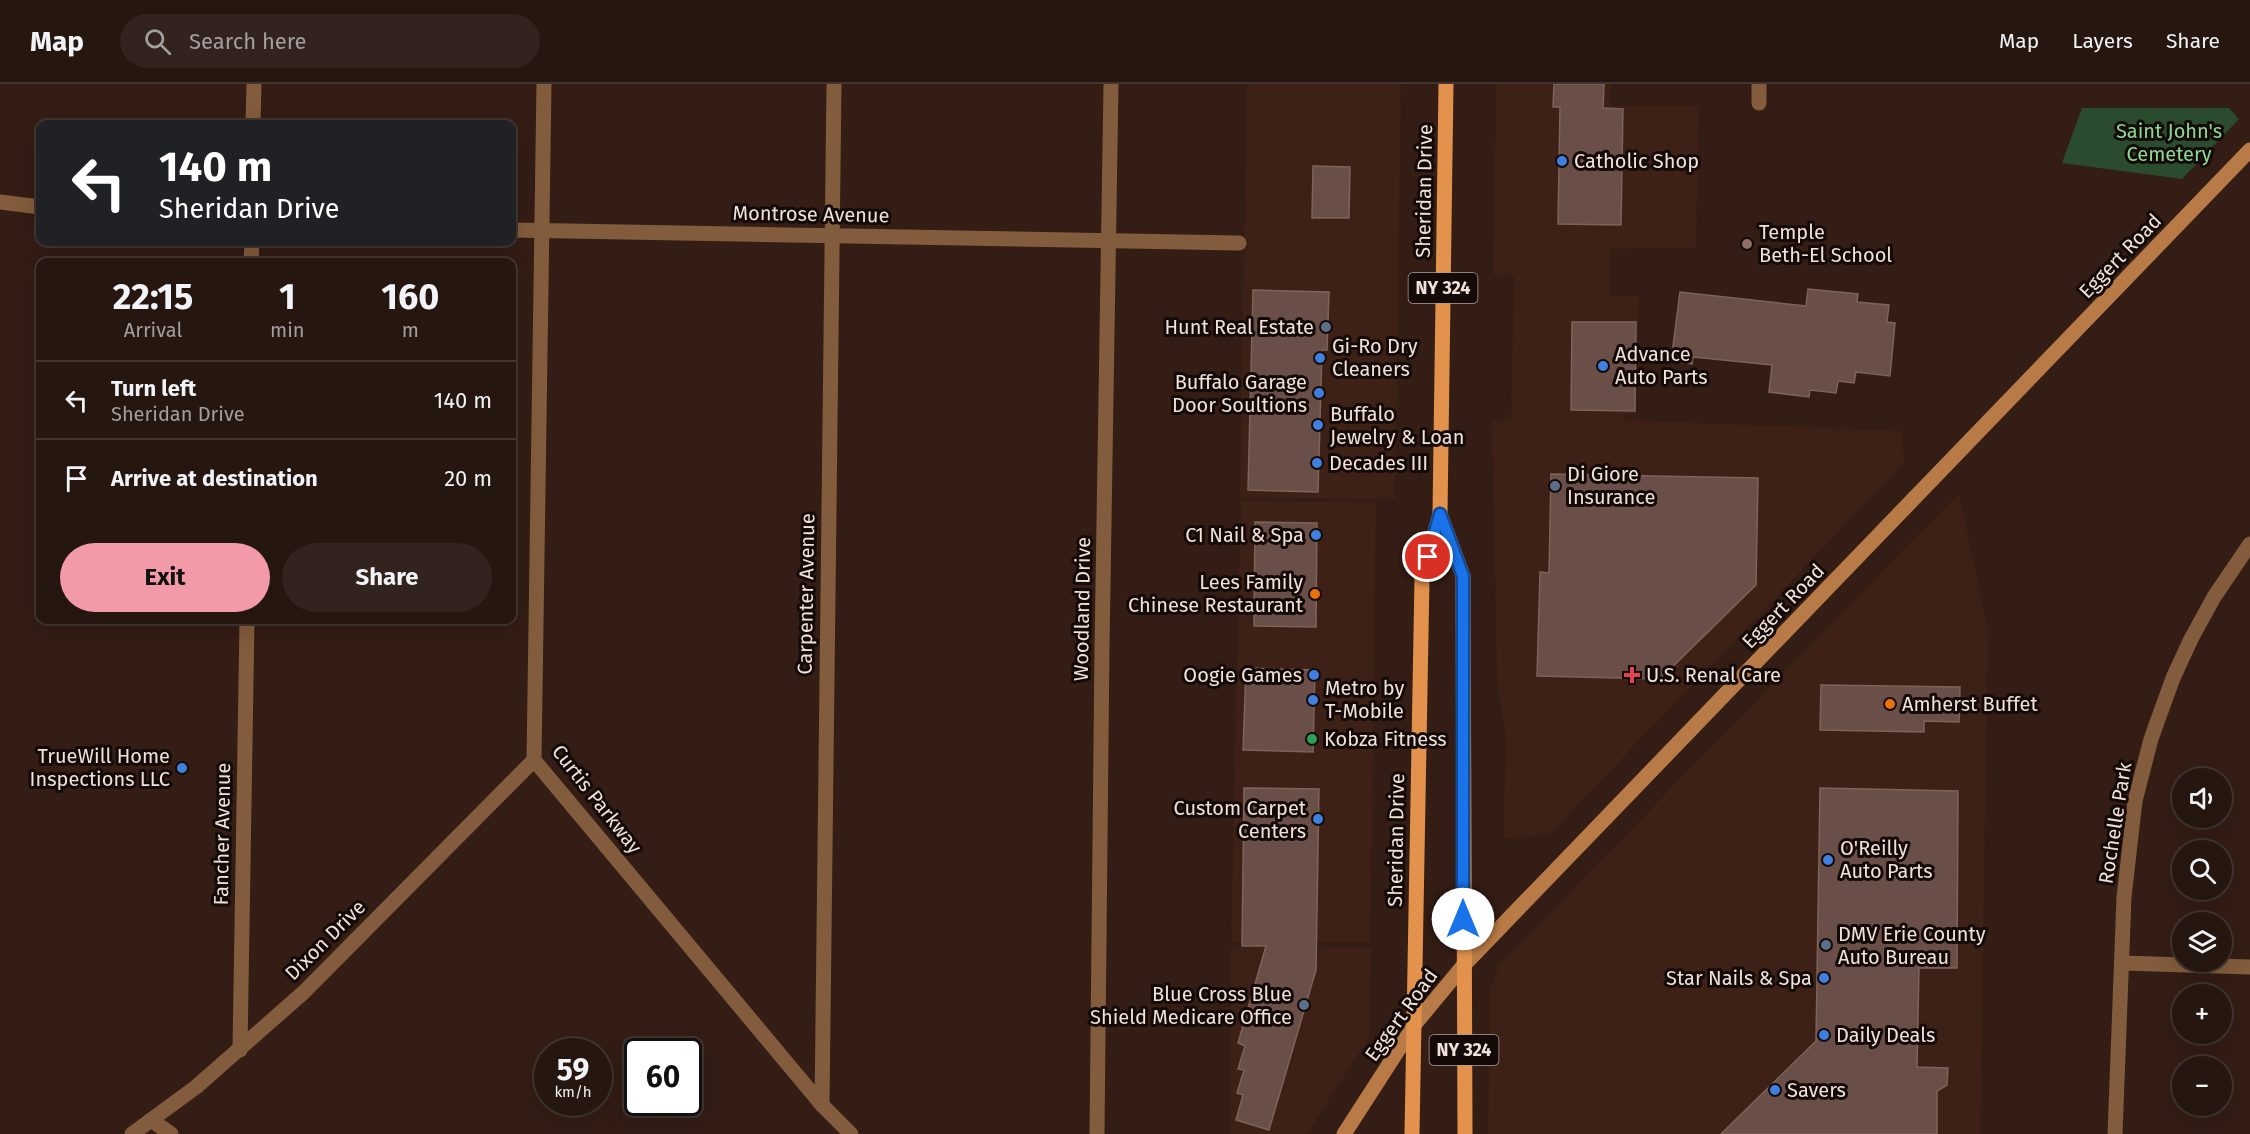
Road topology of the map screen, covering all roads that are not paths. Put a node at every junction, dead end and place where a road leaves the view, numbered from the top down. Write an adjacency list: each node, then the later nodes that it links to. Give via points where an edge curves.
1 (254, 84): 8 (street)
2 (544, 84): 13 (street, Curtis Parkway)
3 (834, 84): 14 (street, Carpenter Avenue)
4 (1111, 84): 15 (street, Woodland Drive)
5 (1446, 84): 17 (main road, Sheridan Drive / NY 324)
6 (1759, 84): 7 (street)
7 (1759, 103)
8 (254, 120)
9 (2250, 150): 22 (street, Eggert Road)
10 (0, 202): 11 (street)
11 (36, 206)
12 (516, 230): 13 (street, Montrose Avenue)
13 (542, 231): 14 (street, Montrose Avenue); 20 (street, Curtis Parkway)
14 (831, 235): 15 (street, Montrose Avenue); 26 (street, Carpenter Avenue)
15 (1109, 240): 16 (street, Montrose Avenue); 31 (street, Woodland Drive)
16 (1239, 243)
17 (1440, 514): 22 (main road, Sheridan Drive / NY 324, via 1463,576); 24 (main road, Sheridan Drive / NY 324, via 1422,579)
18 (2250, 544): 21 (street, Rochelle Park, via 2191,639 2151,739 2135,801 2126,875)
19 (247, 624): 25 (street, Fancher Avenue)
20 (534, 760): 25 (street, Dixon Drive, via 361,935); 26 (street, Curtis Parkway)
21 (2122, 963): 23 (street); 35 (street, Rochelle Park)
22 (1463, 966): 24 (street, Eggert Road); 34 (main road, Sheridan Drive / NY 324)
23 (2250, 966)
24 (1415, 1024): 32 (street, Eggert Road); 33 (main road, Sheridan Drive / NY 324)
25 (240, 1050): 27 (street, Dixon Drive)
26 (822, 1105): 30 (street, Curtis Parkway)
27 (151, 1120): 28 (street, Dixon Drive); 29 (street)
28 (132, 1134)
29 (171, 1134)
30 (851, 1134)
31 (1097, 1134)
32 (1344, 1134)
33 (1412, 1134)
34 (1465, 1134)
35 (2115, 1134)

